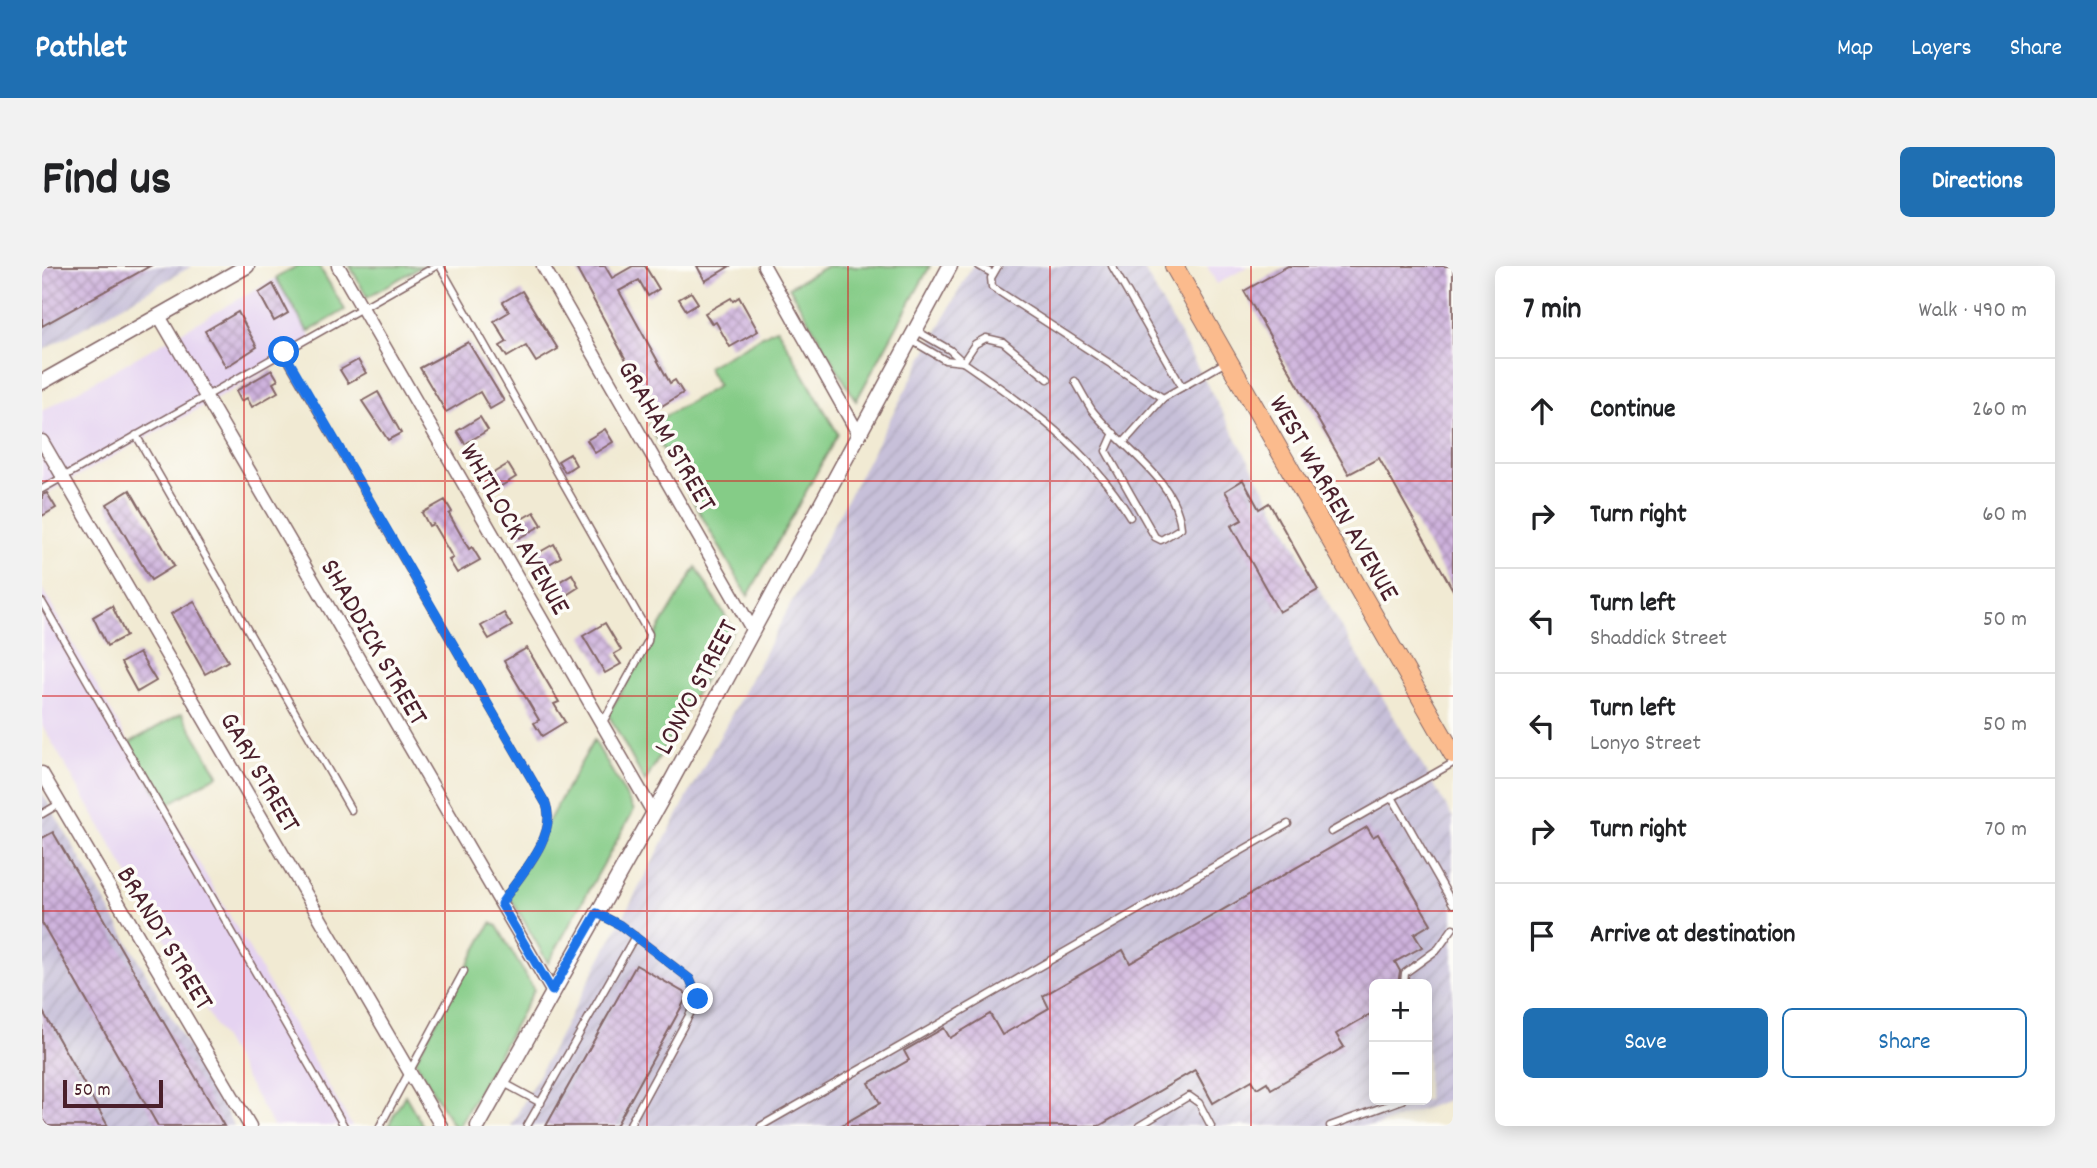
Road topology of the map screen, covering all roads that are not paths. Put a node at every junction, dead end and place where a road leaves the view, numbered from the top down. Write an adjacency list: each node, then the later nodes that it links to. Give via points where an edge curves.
1 (247, 266): 13 (street)
2 (338, 266): 12 (street, WHITLOCK AVENUE)
3 (438, 266): 12 (lane); 34 (lane, via 649,634)
4 (543, 266): 33 (street, GRAHAM STREET)
5 (764, 266): 26 (street)
6 (950, 266): 14 (street, LONYO STREET)
7 (979, 266): 11 (lane)
8 (998, 266): 11 (lane)
9 (1112, 266): 21 (lane)
10 (1174, 266): 16 (main road, WEST WARREN AVENUE)
11 (993, 274): 23 (lane, via 992,287)
12 (362, 308): 15 (lane); 34 (street, WHITLOCK AVENUE)
13 (159, 316): 20 (street); 22 (street, SHADDICK STREET)
14 (912, 335): 17 (lane, via 950,350); 17 (lane, via 945,360); 26 (street, LONYO STREET)
15 (284, 352): 22 (lane); 45 (lane, via 546,804 549,823 542,841)
16 (1228, 360): 21 (lane); 35 (main road, WEST WARREN AVENUE)
17 (962, 362): 18 (lane, via 975,344 986,338 1003,342); 31 (lane, via 1056,429 1118,495)
18 (1048, 379)
19 (1075, 381): 24 (lane, via 1093,411)
20 (42, 382)
21 (1182, 387): 23 (lane)
22 (205, 396): 25 (lane); 45 (street, SHADDICK STREET)
23 (1163, 398): 28 (lane)
24 (1114, 433): 28 (lane); 28 (lane, via 1106,451 1154,537 1161,540 1181,528 1180,518 1167,493)
25 (136, 435): 29 (lane); 40 (lane)
26 (859, 435): 33 (street, LONYO STREET)
27 (42, 441): 29 (street, GARY STREET)
28 (1124, 442)
29 (63, 477): 30 (lane); 53 (street, GARY STREET)
30 (42, 489)
31 (1130, 517)
32 (42, 602): 58 (lane)
33 (752, 629): 42 (street, LONYO STREET)
34 (602, 724): 42 (street, WHITLOCK AVENUE)
35 (1453, 754)
36 (1453, 763): 38 (lane)
37 (42, 773): 39 (street, BRANDT STREET)
38 (1392, 797): 44 (lane); 46 (lane)
39 (59, 804): 41 (lane); 57 (street, BRANDT STREET)
40 (351, 810)
41 (42, 814)
42 (654, 814): 47 (street, LONYO STREET)
43 (1288, 824): 64 (lane)
44 (1331, 832)
45 (501, 904): 52 (street, SHADDICK STREET)
46 (1453, 904)
47 (597, 913): 49 (lane); 52 (street, LONYO STREET)
48 (1453, 929): 51 (lane, via 1438,949 1405,973)
49 (635, 936): 55 (lane); 63 (lane, via 690,979 698,999)
50 (464, 971): 53 (lane)
51 (1404, 979)
52 (552, 991): 54 (street, LONYO STREET)
53 (409, 1072): 59 (lane); 60 (street, GARY STREET)
54 (502, 1082): 55 (lane); 61 (street, LONYO STREET)
55 (541, 1103): 62 (lane)
56 (1388, 1105): 67 (lane)
57 (250, 1126)
58 (344, 1126)
59 (380, 1126)
60 (441, 1126)
61 (478, 1126)
62 (527, 1126)
63 (629, 1126)
64 (761, 1126)
65 (1139, 1126): 66 (lane, via 1189,1096 1199,1103)
66 (1211, 1126)
67 (1330, 1126)

